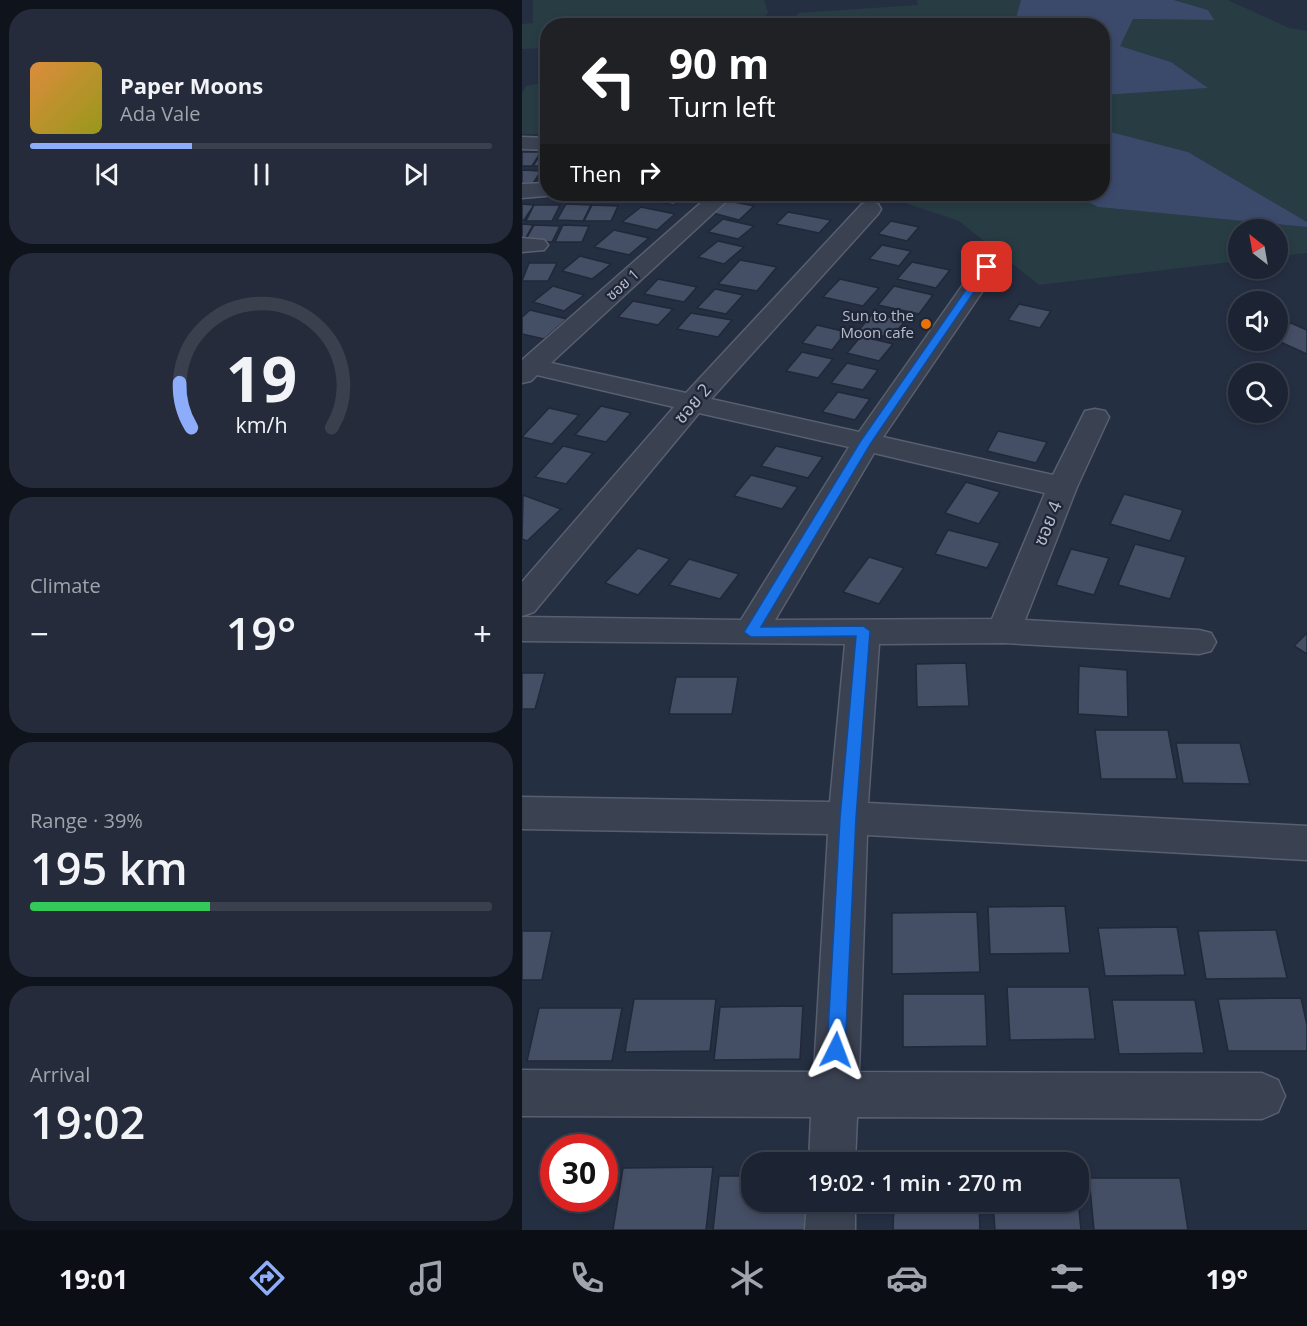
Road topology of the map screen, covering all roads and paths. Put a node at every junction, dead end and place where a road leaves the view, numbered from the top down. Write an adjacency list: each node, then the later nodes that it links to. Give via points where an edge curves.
1 (522, 143): 2 (street)
2 (540, 144)
3 (522, 190): 4 (street)
4 (540, 190)
5 (715, 201): 8 (street, ซอย 1)
6 (870, 209): 9 (street, ซอย 2)
7 (987, 267): 11 (street)
8 (526, 370): 9 (street)
9 (692, 403): 11 (street); 13 (street, ซอย 2)
10 (1095, 417): 12 (street, ซอย 4)
11 (866, 442): 12 (street); 17 (street)
12 (1062, 487): 16 (street, ซอย 4)
13 (522, 604)
14 (522, 629): 17 (street)
15 (863, 631): 16 (street); 17 (street); 20 (street)
16 (1004, 631): 18 (street)
17 (751, 632)
18 (1199, 642)
19 (522, 813): 20 (street)
20 (848, 818): 21 (street); 23 (street)
21 (1307, 843)
22 (522, 1093): 23 (street)
23 (834, 1094): 24 (street); 25 (street)
24 (1262, 1096)
25 (832, 1152)
26 (831, 1212): 27 (street)
27 (830, 1230)

